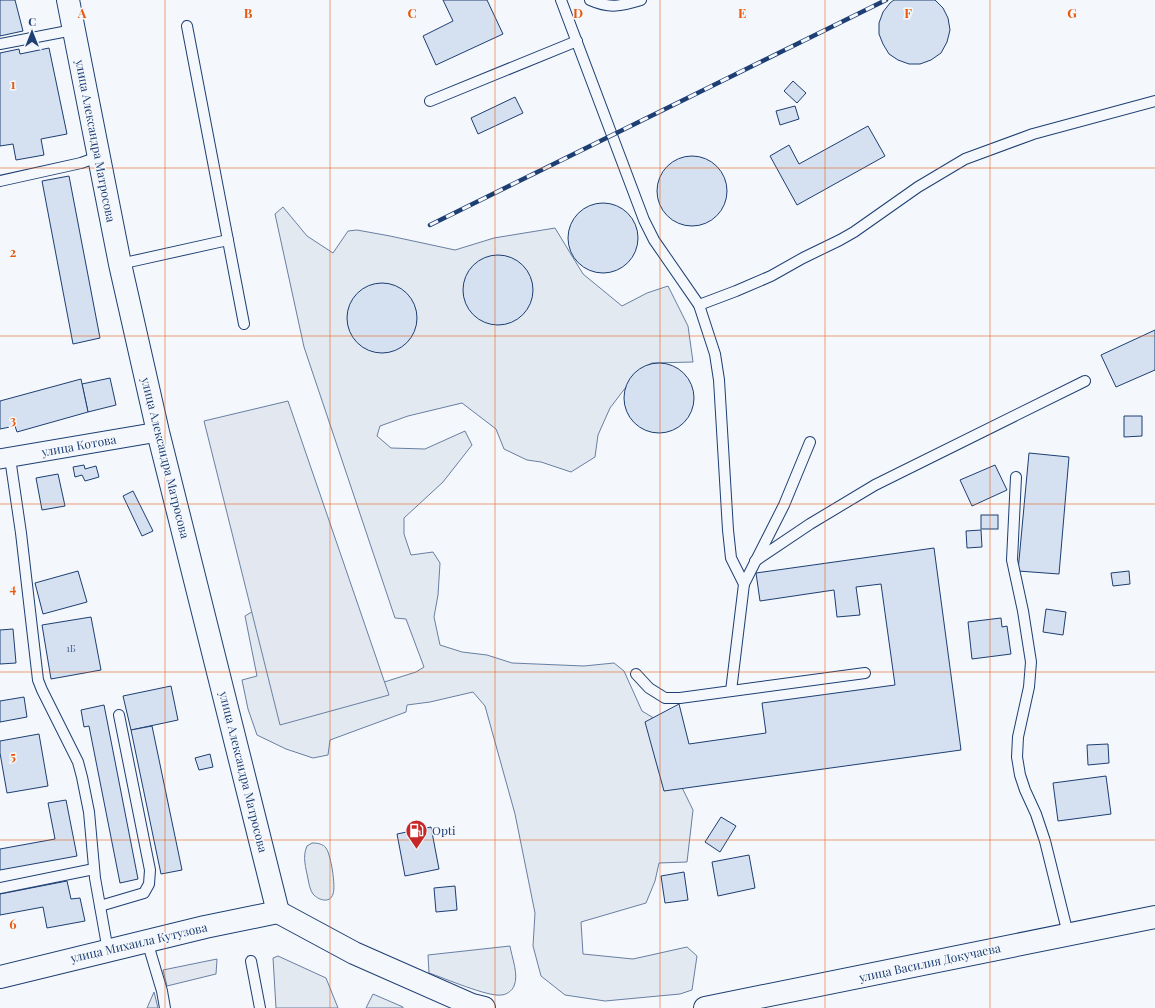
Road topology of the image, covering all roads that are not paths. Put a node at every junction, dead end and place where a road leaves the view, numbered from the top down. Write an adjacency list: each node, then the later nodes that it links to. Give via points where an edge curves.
1 (68, 0): 6 (street, улица Александра Матросова)
2 (561, 0): 7 (lane)
3 (590, 0): 4 (lane, via 608,6 622,6)
4 (641, 0)
5 (187, 26): 13 (lane)
6 (74, 30): 8 (lane); 11 (street, улица Александра Матросова)
7 (577, 41): 9 (lane); 15 (lane, via 644,220 654,240)
8 (0, 44)
9 (430, 101)
10 (1155, 101): 15 (lane, via 1033,134 965,159 918,187 840,240 771,276)
11 (98, 157): 12 (lane); 14 (street, улица Александра Матросова)
12 (0, 181)
13 (228, 240): 14 (lane); 16 (lane)
14 (120, 264): 18 (street, улица Александра Матросова)
15 (699, 305): 23 (lane, via 715,354 719,380 731,558)
16 (244, 324)
17 (1086, 381): 22 (lane, via 875,485)
18 (158, 432): 20 (street, улица Котова); 31 (street, улица Александра Матросова)
19 (810, 442): 22 (lane, via 784,505)
20 (5, 458): 28 (lane, via 21,533 38,680 78,762 89,812)
21 (1016, 477): 33 (lane, via 1012,560 1031,662 1017,757 1025,790 1045,841)
22 (755, 561): 23 (lane)
23 (744, 584): 26 (lane)
24 (865, 673): 26 (lane)
25 (636, 674): 26 (lane, via 649,688 665,698)
26 (731, 691)
27 (119, 715): 30 (lane, via 150,878 144,893)
28 (94, 869): 29 (lane); 30 (lane)
29 (0, 888)
30 (100, 906): 35 (lane)
31 (278, 912): 34 (street, улица Михаила Кутузова); 39 (street, via 354,953)
32 (1155, 916): 33 (street, улица Василия Докучаева)
33 (1068, 934): 38 (street, улица Василия Докучаева)
34 (147, 941): 35 (street, улица Михаила Кутузова); 40 (lane)
35 (108, 951): 37 (street, улица Михаила Кутузова)
36 (251, 961): 41 (lane)
37 (0, 977)
38 (746, 1004): 42 (street, улица Василия Докучаева)
39 (472, 1007)
40 (166, 1008)
41 (260, 1008)
42 (705, 1008)

